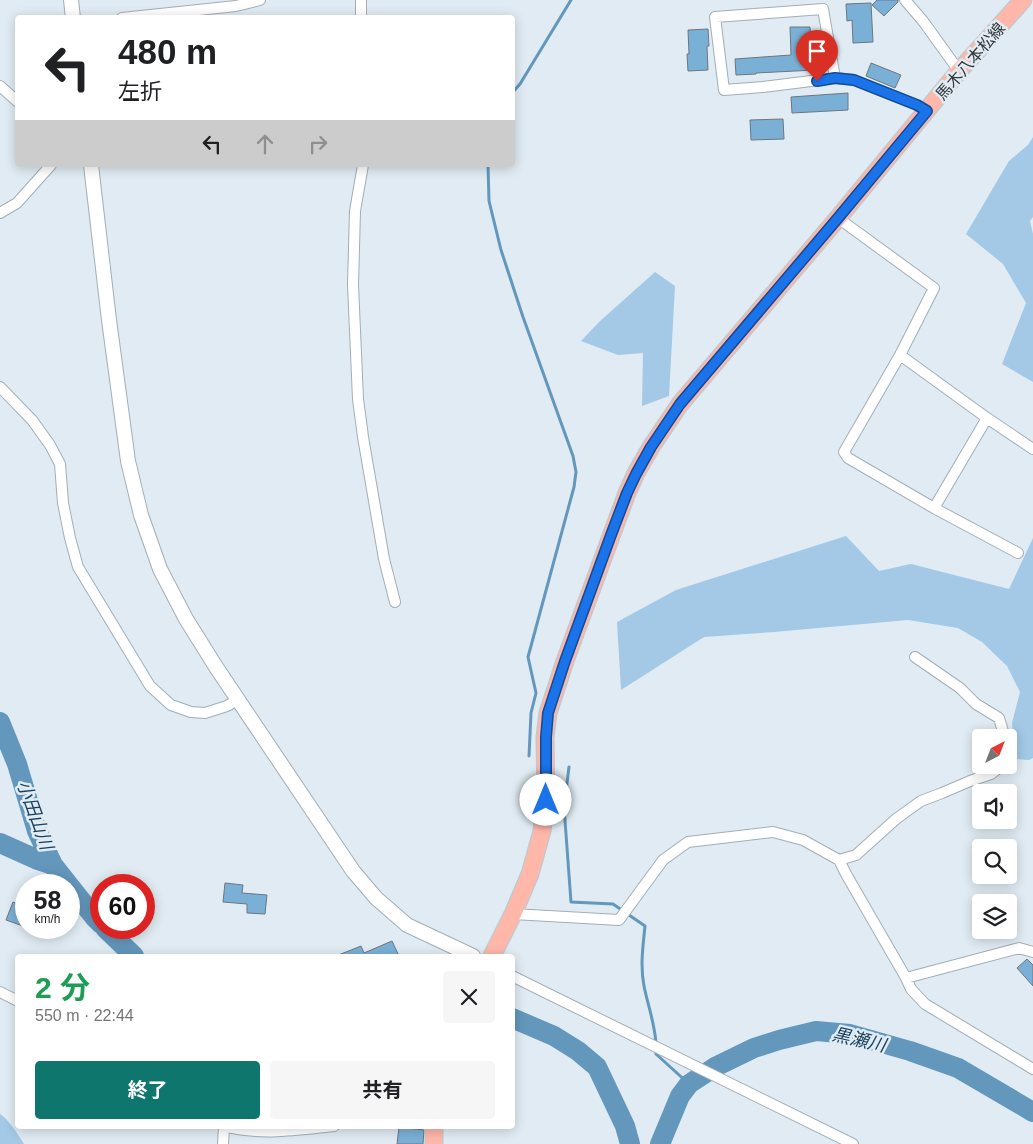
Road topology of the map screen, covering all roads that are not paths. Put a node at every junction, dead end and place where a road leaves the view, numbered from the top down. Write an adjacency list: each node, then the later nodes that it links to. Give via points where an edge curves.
1 (71, 0): 6 (street)
2 (260, 0): 7 (street, via 236,6)
3 (361, 0): 8 (street)
4 (905, 0): 9 (street)
5 (1023, 0): 9 (main road, 馬木八本松線)
6 (73, 15)
7 (150, 15)
8 (361, 15)
9 (959, 71): 13 (main road, 馬木八本松線)
10 (835, 78): 10 (street, via 823,9 715,16 724,90); 13 (street, via 854,80)
11 (0, 86): 12 (street)
12 (15, 99)
13 (927, 111): 18 (main road, 馬木八本松線)
14 (49, 167): 17 (street, via 17,203)
15 (91, 167): 27 (street, via 127,452 141,516 160,569 186,619)
16 (363, 167): 25 (street, via 355,211 353,285 358,399 384,559)
17 (0, 213)
18 (838, 218): 19 (street, via 934,288); 31 (main road, 馬木八本松線, via 680,404 636,474 548,713 542,831 530,874)
19 (900, 355): 21 (street); 23 (street, via 844,452 848,458)
20 (0, 387): 27 (street, via 32,420 60,464 63,502 78,567 150,686 171,705 191,712 205,713)
21 (986, 418): 22 (street); 23 (street)
22 (1033, 449)
23 (934, 508): 24 (street)
24 (1018, 554)
25 (395, 602)
26 (915, 657): 28 (street, via 999,718)
27 (237, 700): 33 (street, via 353,871 376,898 407,925)
28 (1002, 729)
29 (991, 774): 30 (street, via 921,801 856,855)
30 (840, 860): 31 (street, via 803,840 773,832 688,842 663,860 619,920); 36 (street)
31 (513, 914): 34 (main road, 馬木八本松線)
32 (1033, 952): 36 (street, via 1019,948)
33 (469, 954)
34 (493, 954)
35 (515, 977): 46 (street)
36 (906, 978): 39 (street, via 911,989 926,1004)
37 (0, 992): 38 (street)
38 (15, 1000)
39 (1033, 1069)
40 (224, 1129): 44 (street)
41 (236, 1129): 42 (street, via 249,1132)
42 (302, 1129)
43 (434, 1129): 45 (main road)
44 (223, 1144)
45 (434, 1144)
46 (853, 1144)

